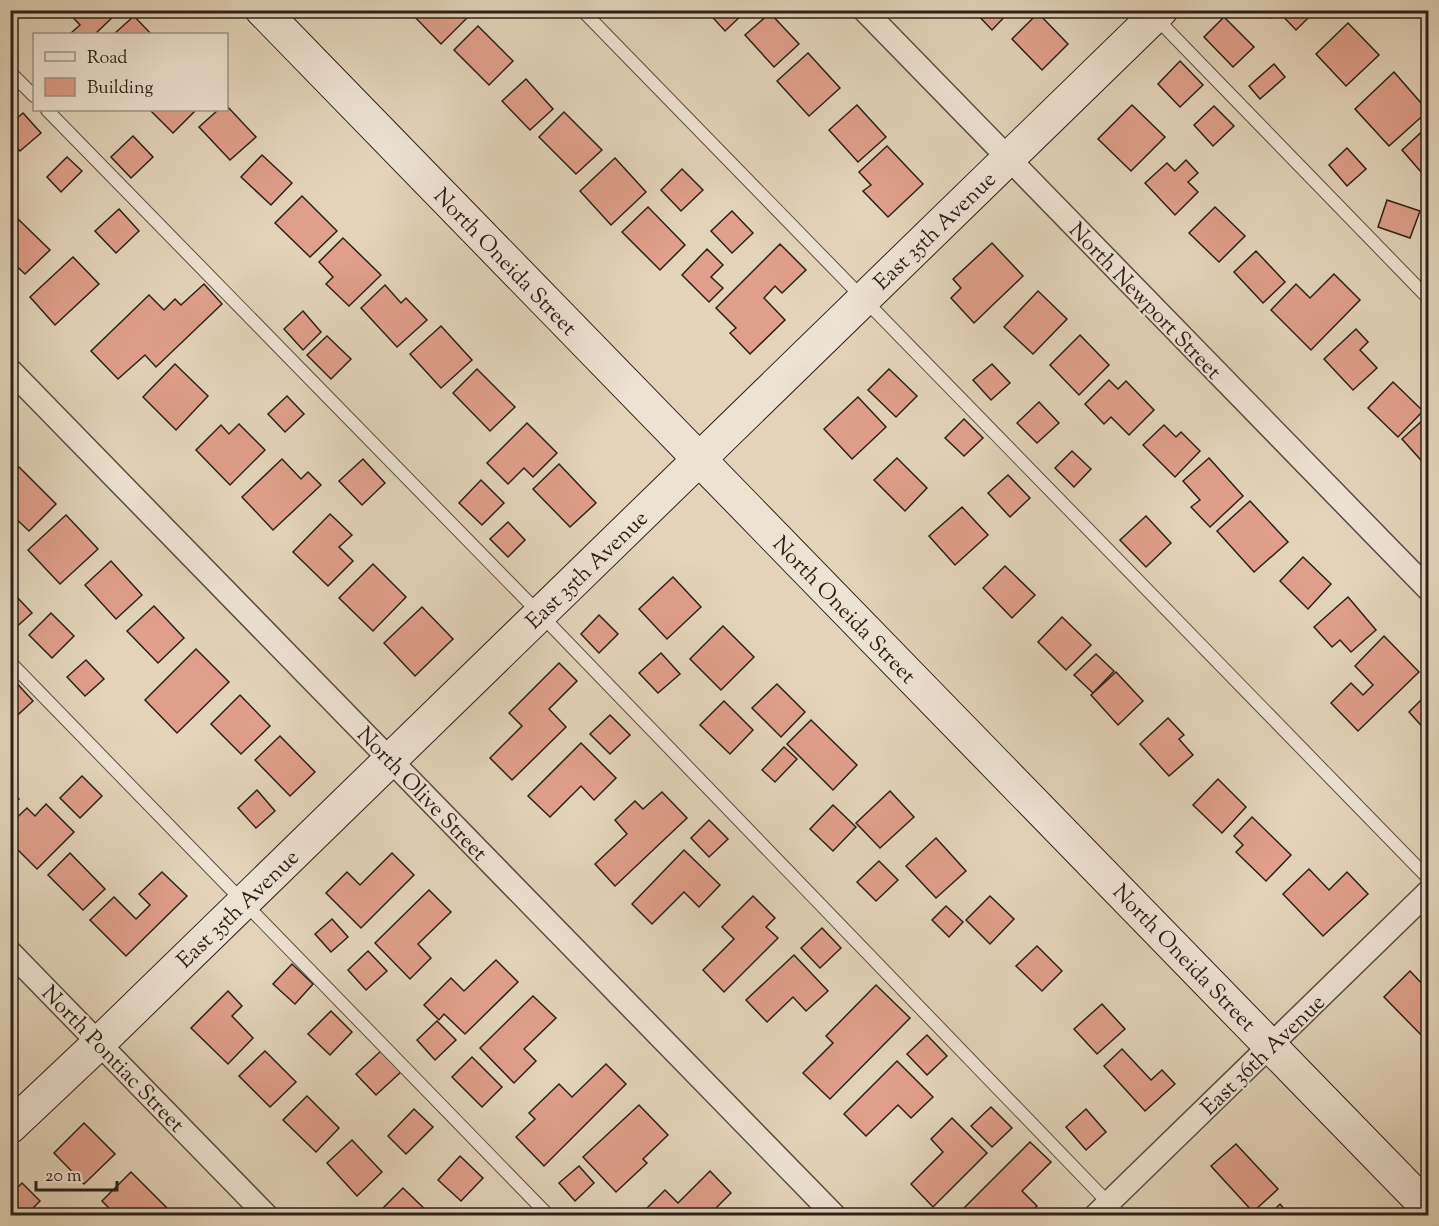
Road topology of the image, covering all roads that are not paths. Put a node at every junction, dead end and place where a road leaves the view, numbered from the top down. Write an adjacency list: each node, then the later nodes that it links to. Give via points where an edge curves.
1 (262, 10): 12 (street, North Oneida Street)
2 (582, 10): 10 (lane)
3 (864, 10): 8 (street, North Newport Street)
4 (1155, 12): 8 (street, East 35th Avenue); 9 (lane)
5 (10, 72): 6 (lane)
6 (33, 95)
7 (48, 111): 14 (lane)
8 (1008, 158): 10 (street, East 35th Avenue); 13 (street, North Newport Street)
9 (1428, 298)
10 (864, 299): 12 (street, East 35th Avenue); 17 (lane)
11 (10, 370): 16 (street, North Olive Street)
12 (699, 459): 14 (street, East 35th Avenue); 22 (street, North Oneida Street)
13 (1428, 589)
14 (540, 614): 16 (street, East 35th Avenue); 25 (lane)
15 (10, 662): 19 (lane)
16 (390, 760): 19 (street, East 35th Avenue); 28 (street, North Olive Street)
17 (1428, 878)
18 (1428, 892): 22 (street, East 36th Avenue)
19 (244, 902): 21 (street, East 35th Avenue); 27 (lane)
20 (10, 952): 21 (street, North Pontiac Street)
21 (99, 1043): 23 (street, East 35th Avenue); 26 (street, North Pontiac Street)
22 (1270, 1045): 24 (street, North Oneida Street); 25 (street, East 36th Avenue)
23 (10, 1127)
24 (1428, 1208)
25 (1108, 1211)
26 (267, 1215)
27 (549, 1215)
28 (835, 1215)

